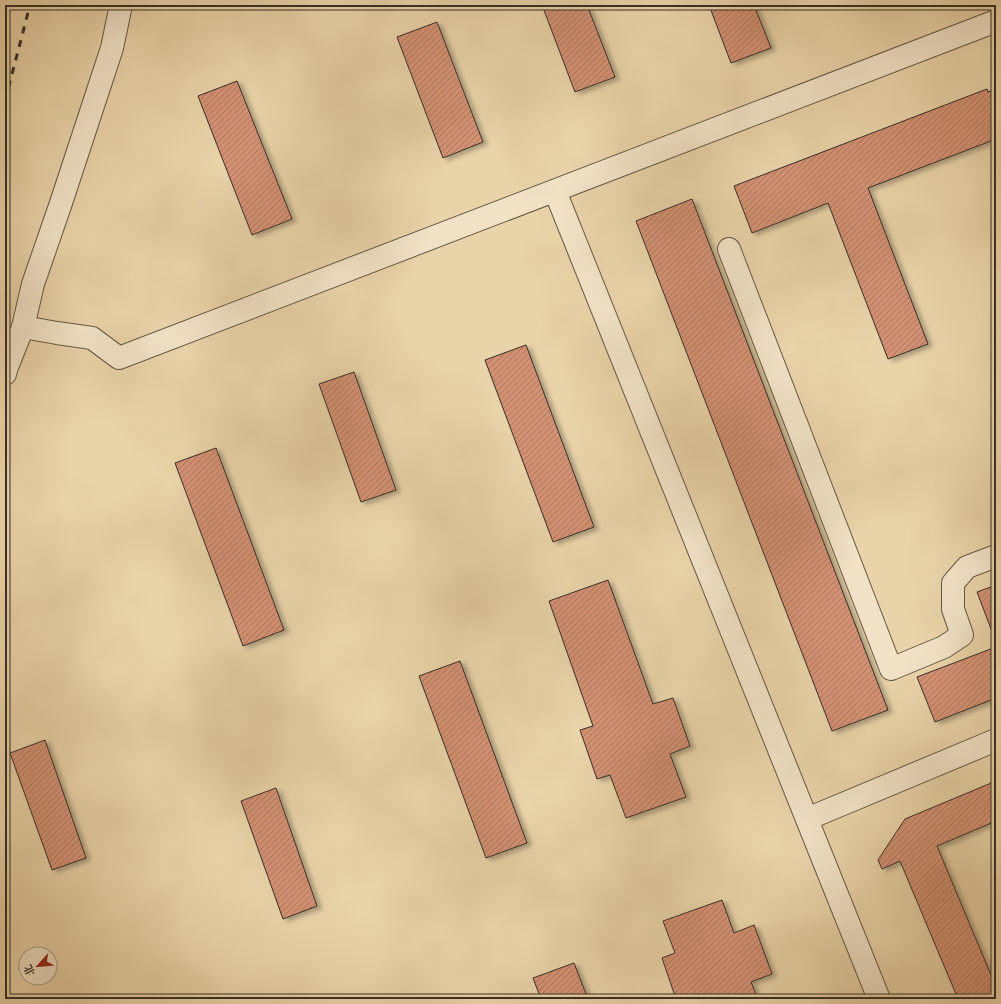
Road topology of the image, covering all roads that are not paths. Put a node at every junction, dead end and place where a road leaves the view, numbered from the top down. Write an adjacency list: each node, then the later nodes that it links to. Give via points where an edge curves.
1 (121, 5): 5 (street, via 112,48 33,284)
2 (996, 21): 3 (street)
3 (555, 191): 5 (street, via 119,358 92,338); 9 (street)
4 (729, 249): 7 (street, via 891,670 944,647 962,635 953,610 953,583 967,567)
5 (23, 326): 6 (street)
6 (5, 374)
7 (996, 556)
8 (996, 740): 9 (street)
9 (807, 819): 10 (street)
10 (879, 999)

